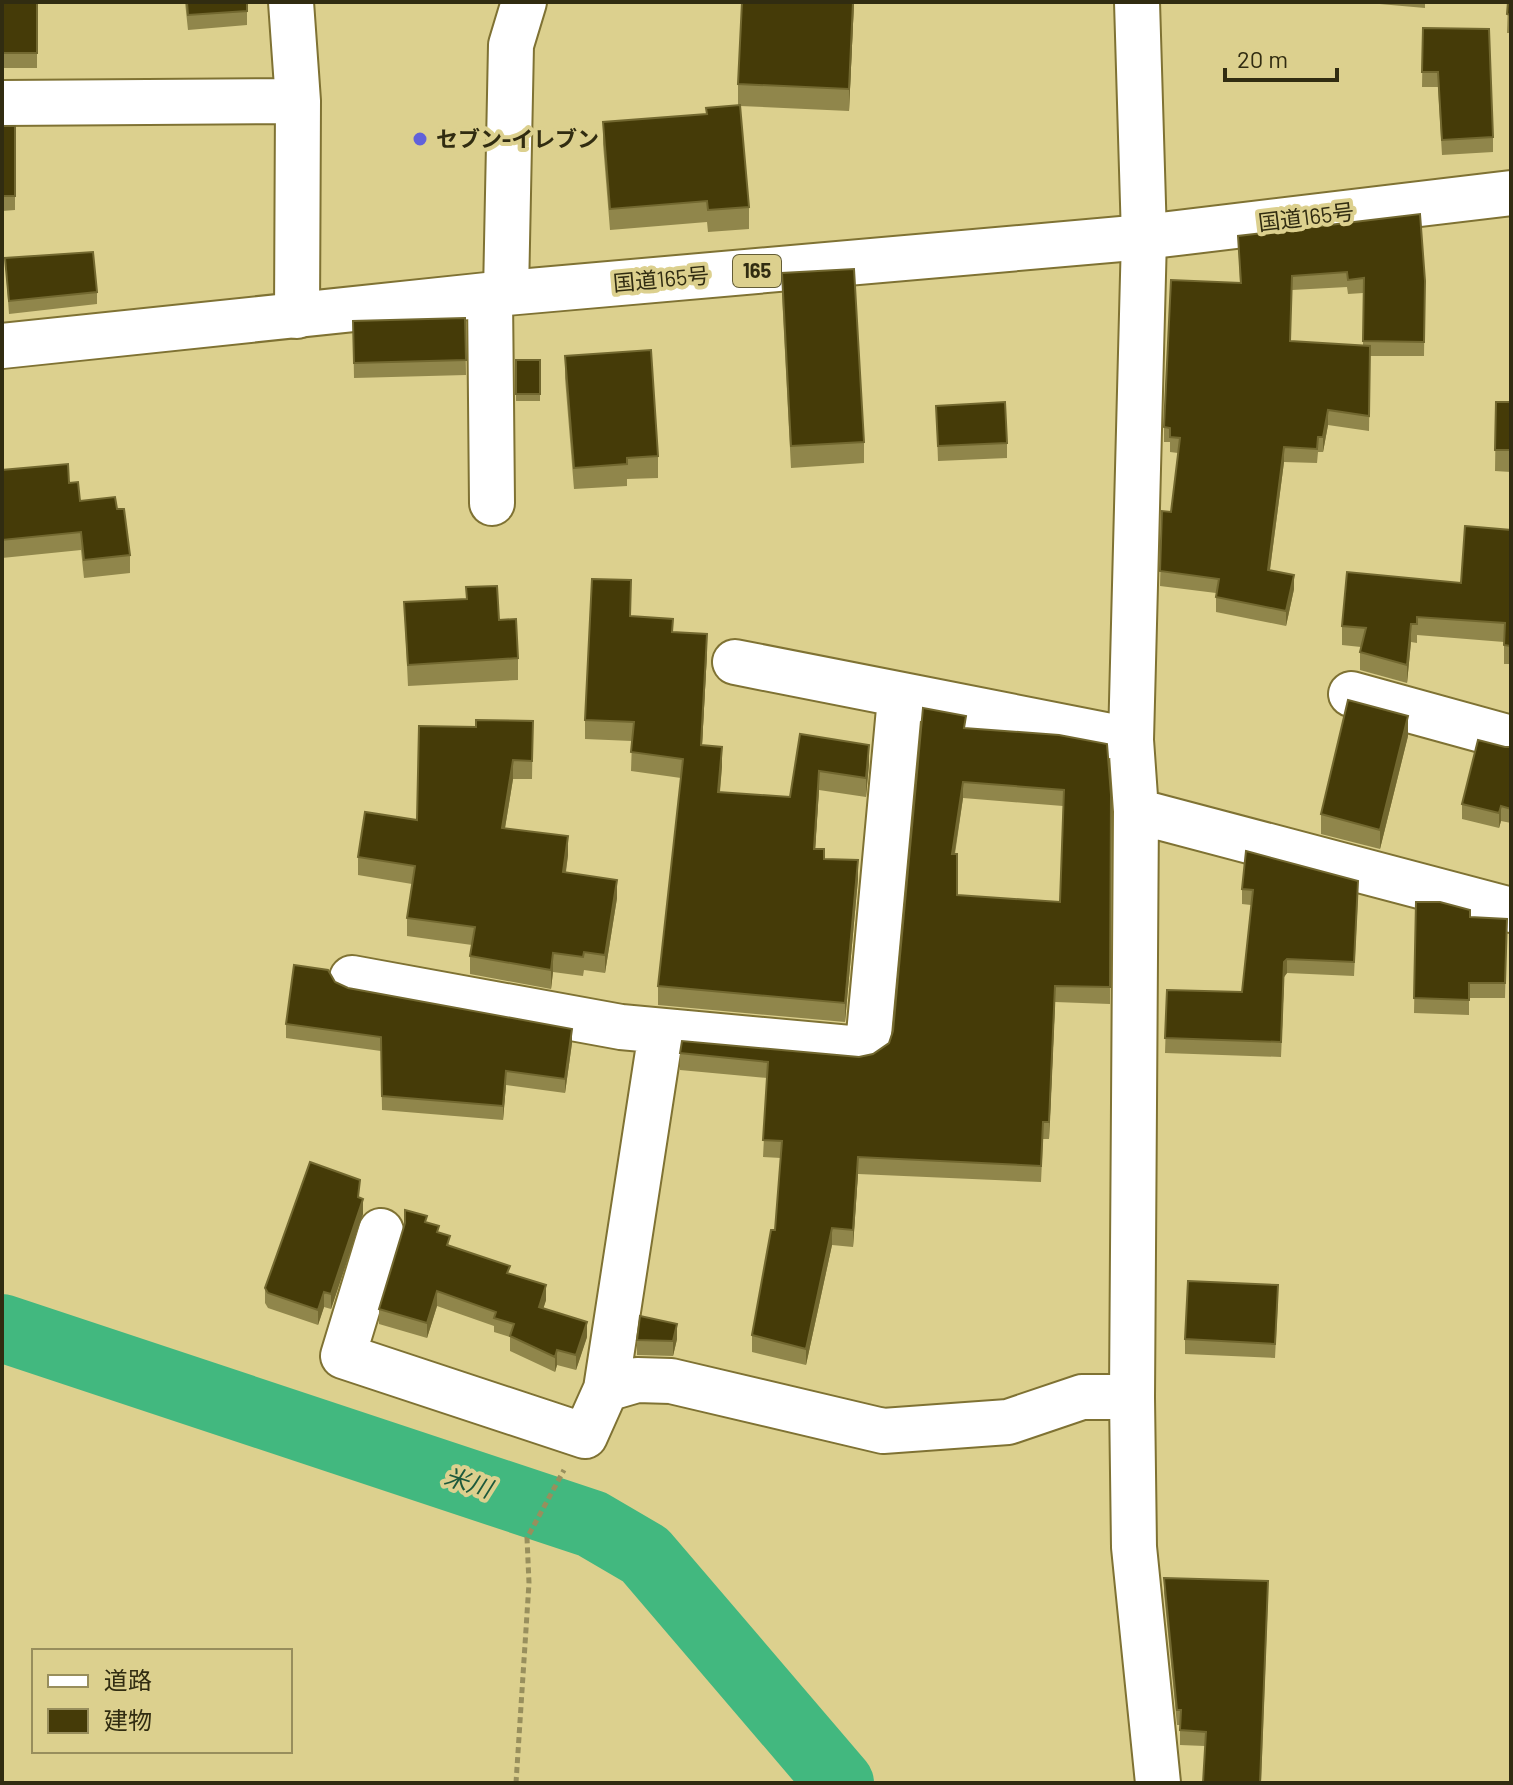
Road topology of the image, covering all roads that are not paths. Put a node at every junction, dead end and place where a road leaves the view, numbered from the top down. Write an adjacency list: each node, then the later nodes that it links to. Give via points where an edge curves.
1 (291, 2): 4 (main road)
2 (524, 2): 8 (main road, via 511,45)
3 (1137, 2): 7 (main road)
4 (298, 101): 5 (main road); 9 (main road)
5 (2, 103)
6 (1511, 193): 7 (main road, 国道165号 / 165)
7 (1144, 237): 8 (main road, 国道165号 / 165); 16 (main road)
8 (498, 294): 9 (main road, 国道165号 / 165); 11 (main road)
9 (297, 316): 10 (main road, 国道165号 / 165)
10 (2, 346)
11 (492, 503)
12 (735, 662): 14 (main road)
13 (1351, 694): 15 (main road)
14 (900, 698): 16 (main road); 20 (main road, via 868,1045 861,1049)
15 (1511, 738)
16 (1131, 740): 17 (main road)
17 (1136, 811): 18 (main road); 23 (main road)
18 (1511, 910)
19 (352, 978): 20 (main road)
20 (661, 1032): 22 (main road)
21 (381, 1231): 22 (main road, via 343,1356 585,1436)
22 (606, 1389): 23 (main road, via 637,1380 671,1381 883,1431 1008,1422 1082,1397)
23 (1132, 1397): 24 (main road, via 1134,1547)
24 (1158, 1783)

